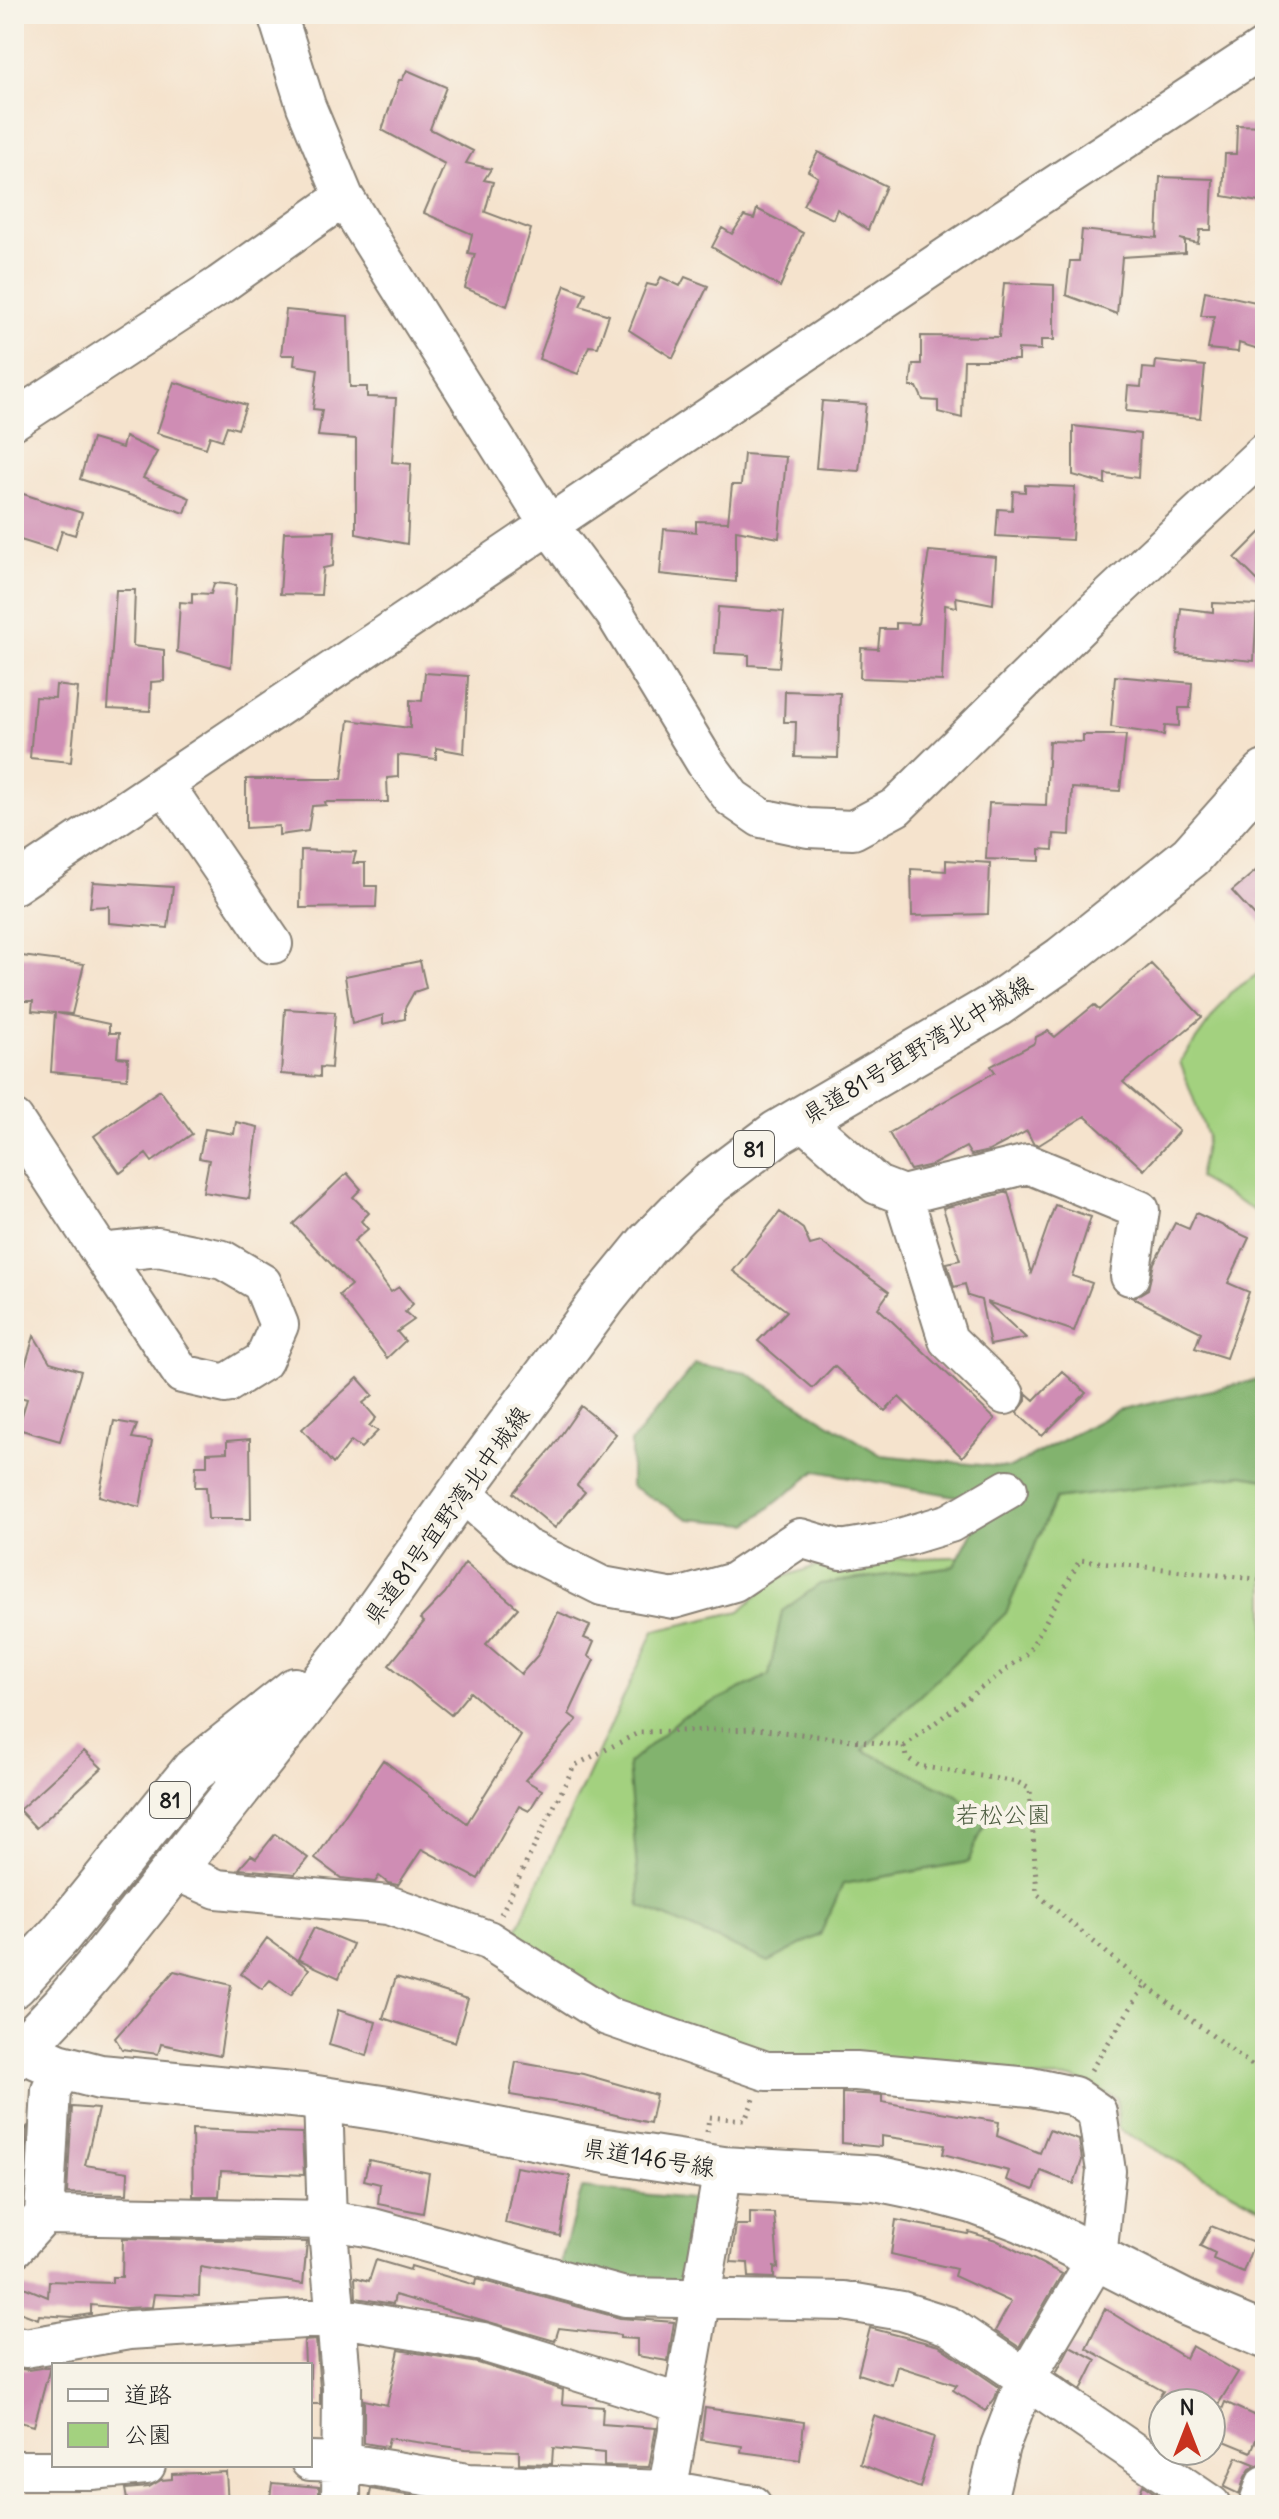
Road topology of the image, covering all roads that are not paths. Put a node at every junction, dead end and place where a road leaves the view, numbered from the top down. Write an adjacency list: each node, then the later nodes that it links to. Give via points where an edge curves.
1 (277, 14): 3 (street, via 306,106)
2 (1265, 47): 6 (street)
3 (344, 197): 4 (street); 6 (street)
4 (14, 420)
5 (1265, 452): 6 (street, via 896,807 853,830 761,818 732,798 615,614)
6 (549, 525): 7 (street)
7 (164, 784): 9 (street); 10 (street)
8 (1260, 790): 11 (main road, 県道81号宜野湾北中城線 / 81, via 1191,856 1062,959 996,1005)
9 (14, 885)
10 (273, 944)
11 (801, 1118): 13 (street, via 877,1185); 18 (main road, 県道81号宜野湾北中城線 / 81, via 712,1182 647,1245)
12 (14, 1120): 14 (street)
13 (903, 1195): 15 (street, via 1028,1164 1140,1210); 16 (street, via 948,1340)
14 (101, 1253): 14 (street, via 182,1374 226,1384 263,1361 279,1325 262,1283 223,1260 158,1247)
15 (1130, 1276)
16 (1005, 1395)
17 (1008, 1489): 18 (street, via 950,1523 887,1542 841,1550 800,1538 734,1582 674,1599 602,1586 537,1554)
18 (461, 1491): 19 (main road, 県道81号宜野湾北中城線 / 81)
19 (353, 1644): 20 (main road, 県道81号宜野湾北中城線 / 81); 21 (main road, 県道81号宜野湾北中城線 / 81, via 193,1771 60,1935)
20 (174, 1870): 22 (main road, 県道81号宜野湾北中城線 / 81); 30 (street, via 217,1889 388,1905 488,1940 607,2016 766,2071 856,2071 1031,2087 1074,2096 1097,2112 1106,2171)
21 (18, 1971): 22 (street)
22 (63, 2006): 23 (main road, 県道81号宜野湾北中城線 / 81)
23 (17, 2050): 24 (main road, 県道146号線)
24 (64, 2067): 25 (main road, 県道146号線, via 100,2077); 27 (street, via 51,2090)
25 (323, 2099): 26 (main road, 県道146号線, via 606,2151); 28 (street)
26 (715, 2153): 30 (main road, 県道146号線, via 875,2178 973,2201); 31 (street)
27 (44, 2215): 28 (street); 29 (street)
28 (327, 2220): 31 (street, via 625,2297); 32 (street)
29 (14, 2248)
30 (1097, 2258): 33 (main road, 県道146号線); 35 (street)
31 (701, 2298): 35 (street, via 844,2301 902,2311 949,2326); 36 (street)
32 (337, 2317): 34 (street, via 129,2330 25,2348); 36 (street, via 483,2342); 37 (street, via 342,2387)
33 (1265, 2336)
34 (14, 2345)
35 (1026, 2378): 44 (street, via 1000,2446); 45 (street)
36 (682, 2404): 41 (street)
37 (325, 2461): 41 (street, via 468,2483); 42 (street)
38 (124, 2467): 39 (street)
39 (14, 2470)
40 (1265, 2485): 46 (street)
41 (666, 2497): 43 (street)
42 (341, 2505)
43 (752, 2505)
44 (986, 2505)
45 (1211, 2505)
46 (1258, 2505)

